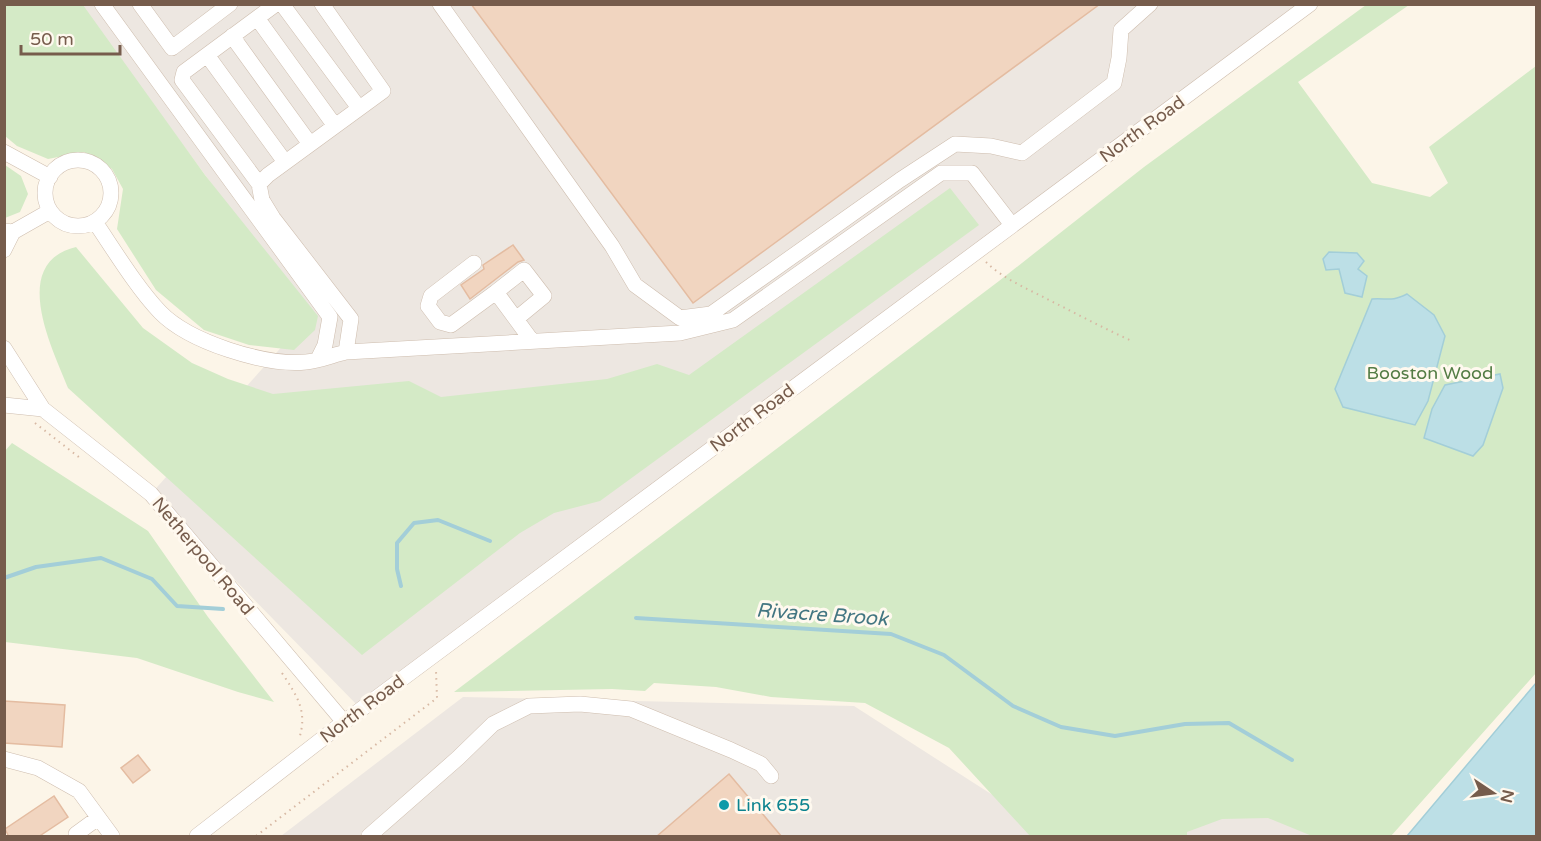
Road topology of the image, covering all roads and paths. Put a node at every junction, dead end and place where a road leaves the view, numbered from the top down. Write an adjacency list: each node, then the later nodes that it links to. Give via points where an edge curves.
1 (102, 4): 33 (street, via 330,317)
2 (140, 4): 3 (street, via 172,48)
3 (230, 4)
4 (276, 4): 10 (street)
5 (282, 4): 13 (street)
6 (321, 4): 13 (street, via 383,90)
7 (440, 4): 8 (street, via 612,246 635,285 680,318 711,314 955,144 1022,153 1113,83 1121,30)
8 (1150, 4)
9 (1310, 4): 22 (street, North Road)
10 (257, 18): 11 (street); 14 (street)
11 (232, 36): 12 (street); 15 (street)
12 (207, 55): 17 (street); 19 (street, via 184,72 182,80)
13 (359, 108): 14 (street)
14 (335, 126): 15 (street)
15 (310, 144): 17 (street)
16 (4, 152): 18 (street)
17 (285, 162): 19 (street)
18 (50, 177): 20 (street, via 45,194); 21 (street, via 76,160 97,166 110,184 111,195 104,215)
19 (259, 184): 32 (street, via 262,200 273,218 351,319)
20 (50, 211): 21 (street, via 57,219 75,226); 23 (street)
21 (95, 222): 33 (street, via 161,313 182,328 243,354 274,362)
22 (1012, 225): 25 (street, North Road); 30 (street, via 972,173 941,174 733,320 680,333)
23 (9, 231): 24 (street)
24 (4, 250)
25 (975, 252): 29 (path, via 992,268 1025,288); 38 (street, North Road)
26 (474, 263): 27 (street, via 431,296 428,306 440,322 451,325)
27 (496, 292): 28 (street); 28 (street, via 524,270 544,296)
28 (516, 319): 30 (street)
29 (1132, 340)
30 (532, 341): 32 (street)
31 (4, 348): 35 (street, Netherpool Road)
32 (346, 352): 33 (street)
33 (318, 359)
34 (4, 405): 35 (street)
35 (43, 409): 40 (street, Netherpool Road, via 150,494)
36 (28, 417): 37 (path)
37 (84, 461)
38 (435, 654): 40 (street, North Road); 48 (path, via 437,698)
39 (280, 670): 41 (path, via 300,699 303,726)
40 (344, 722): 47 (street, North Road)
41 (296, 748)
42 (4, 759): 44 (street, via 38,768 79,790)
43 (771, 776): 49 (street, via 761,764 631,709 580,704 529,706 493,724)
44 (98, 818): 45 (street); 46 (street)
45 (76, 834)
46 (110, 836)
47 (197, 837)
48 (256, 837)
49 (369, 837)

